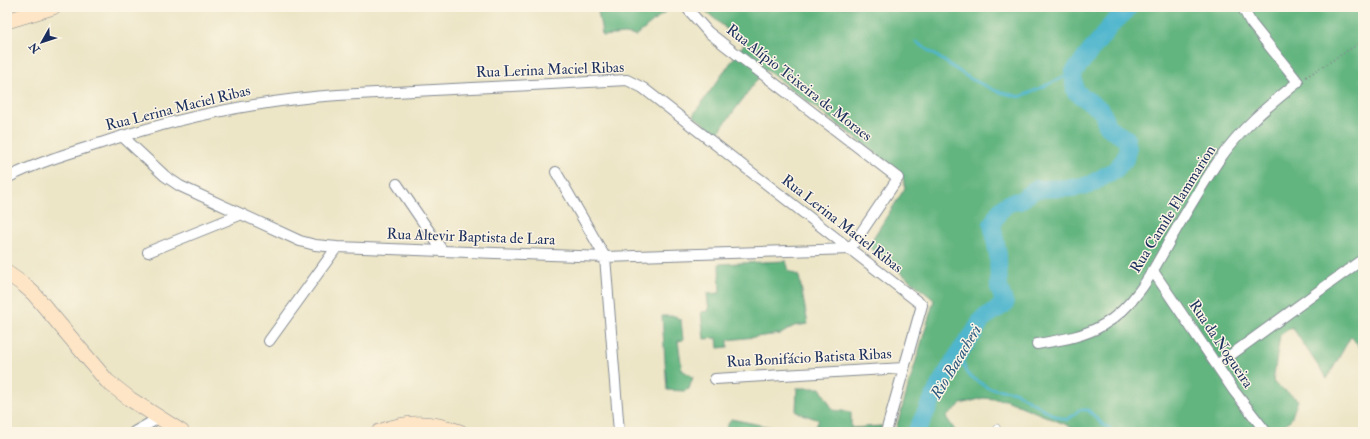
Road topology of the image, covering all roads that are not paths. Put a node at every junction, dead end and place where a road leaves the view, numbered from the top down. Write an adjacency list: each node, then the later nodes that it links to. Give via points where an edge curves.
1 (53, 7): 4 (main road)
2 (686, 7): 11 (street, Rua Alípio Teixeira de Moraes, via 708,32 898,178)
3 (1244, 7): 16 (street, Rua Camile Flammarion, via 1247,18 1298,82 1260,114 1220,158)
4 (7, 20)
5 (122, 136): 7 (street, Rua Lerina Maciel Ribas, via 43,162); 9 (street, Rua Altevir Baptista de Lara, via 165,176); 11 (street, Rua Lerina Maciel Ribas, via 214,112 298,98 627,80 643,88)
6 (556, 172): 14 (street)
7 (7, 178)
8 (397, 184): 12 (street)
9 (242, 214): 10 (street, Rua Altevir Baptista de Lara, via 307,244); 13 (street)
10 (337, 247): 12 (street, Rua Altevir Baptista de Lara); 18 (street)
11 (850, 249): 14 (street, Rua Altevir Baptista de Lara); 21 (street, Rua Lerina Maciel Ribas, via 922,305)
12 (442, 250): 14 (street, Rua Altevir Baptista de Lara)
13 (148, 252)
14 (605, 257): 28 (street)
15 (1363, 259): 20 (street)
16 (1153, 271): 19 (street, Rua Camile Flammarion, via 1132,300 1104,325 1078,336); 20 (street, Rua da Nogueira)
17 (7, 273): 23 (main road, via 34,294 108,381)
18 (269, 341)
19 (1037, 344)
20 (1217, 365): 30 (street, Rua da Nogueira)
21 (904, 368): 22 (street, Rua Bonifácio Batista Ribas); 29 (street, Rua Lerina Maciel Ribas)
22 (715, 379)
23 (159, 418): 24 (street); 25 (main road)
24 (134, 432)
25 (182, 432)
26 (379, 432): 27 (main road, via 405,424 420,423)
27 (460, 432)
28 (618, 432)
29 (886, 432)
30 (1266, 432)

